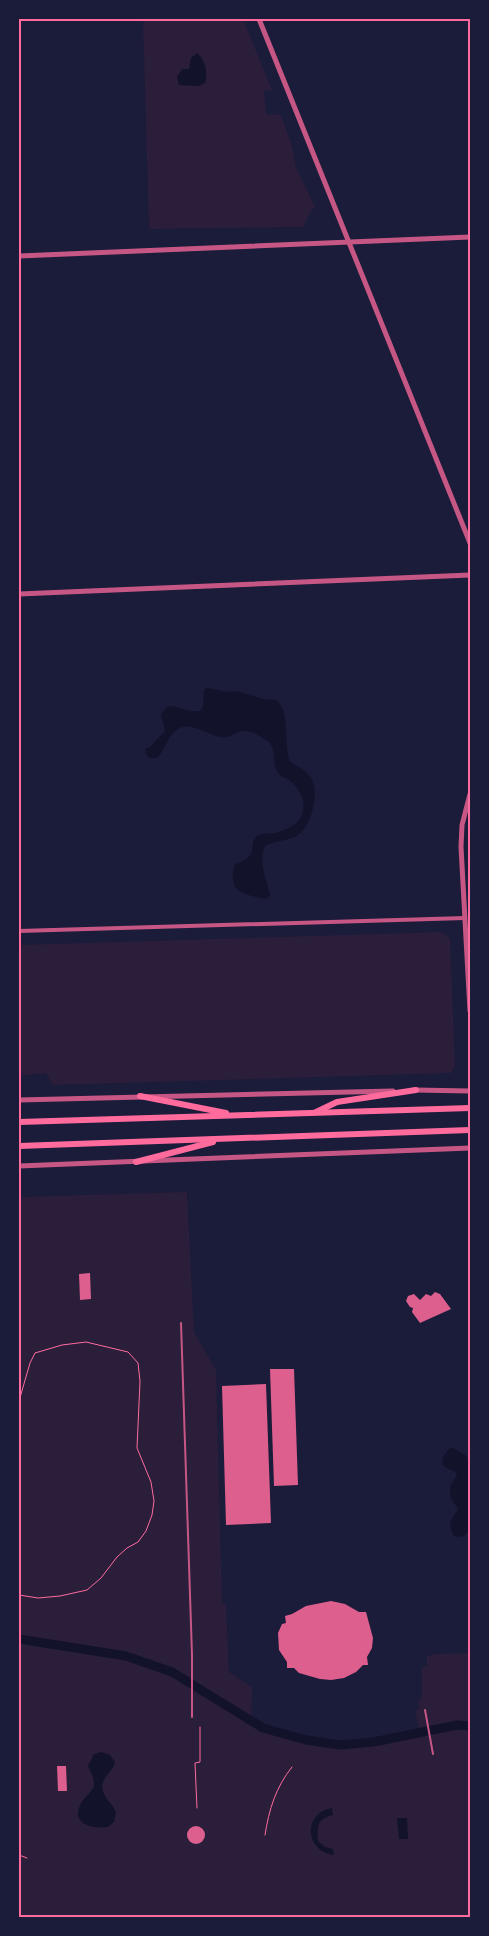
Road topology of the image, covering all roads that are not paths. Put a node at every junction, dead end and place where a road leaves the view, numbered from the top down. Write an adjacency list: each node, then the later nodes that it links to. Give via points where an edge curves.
1 (260, 19): 3 (street)
2 (470, 237): 3 (street)
3 (349, 241): 4 (street); 5 (street)
4 (19, 256)
5 (470, 543)
6 (470, 575): 7 (street)
7 (19, 594)
8 (470, 794): 9 (street, via 462,825 461,847)
9 (465, 918): 10 (street); 11 (street)
10 (19, 931)
11 (468, 941): 12 (street)
12 (470, 1011)
13 (416, 1090): 14 (street); 15 (street); 18 (highway, via 337,1102)
14 (470, 1091)
15 (140, 1096): 16 (street); 19 (highway)
16 (19, 1100)
17 (470, 1108): 18 (highway)
18 (312, 1113): 19 (highway)
19 (237, 1115): 20 (highway)
20 (19, 1122)
21 (470, 1130): 22 (highway)
22 (226, 1139): 23 (highway); 25 (highway)
23 (19, 1146)
24 (470, 1148): 25 (street)
25 (136, 1162): 26 (street)
26 (19, 1166)
27 (182, 1323): 29 (lane)
28 (425, 1710): 30 (lane)
29 (192, 1717)
30 (433, 1754)

